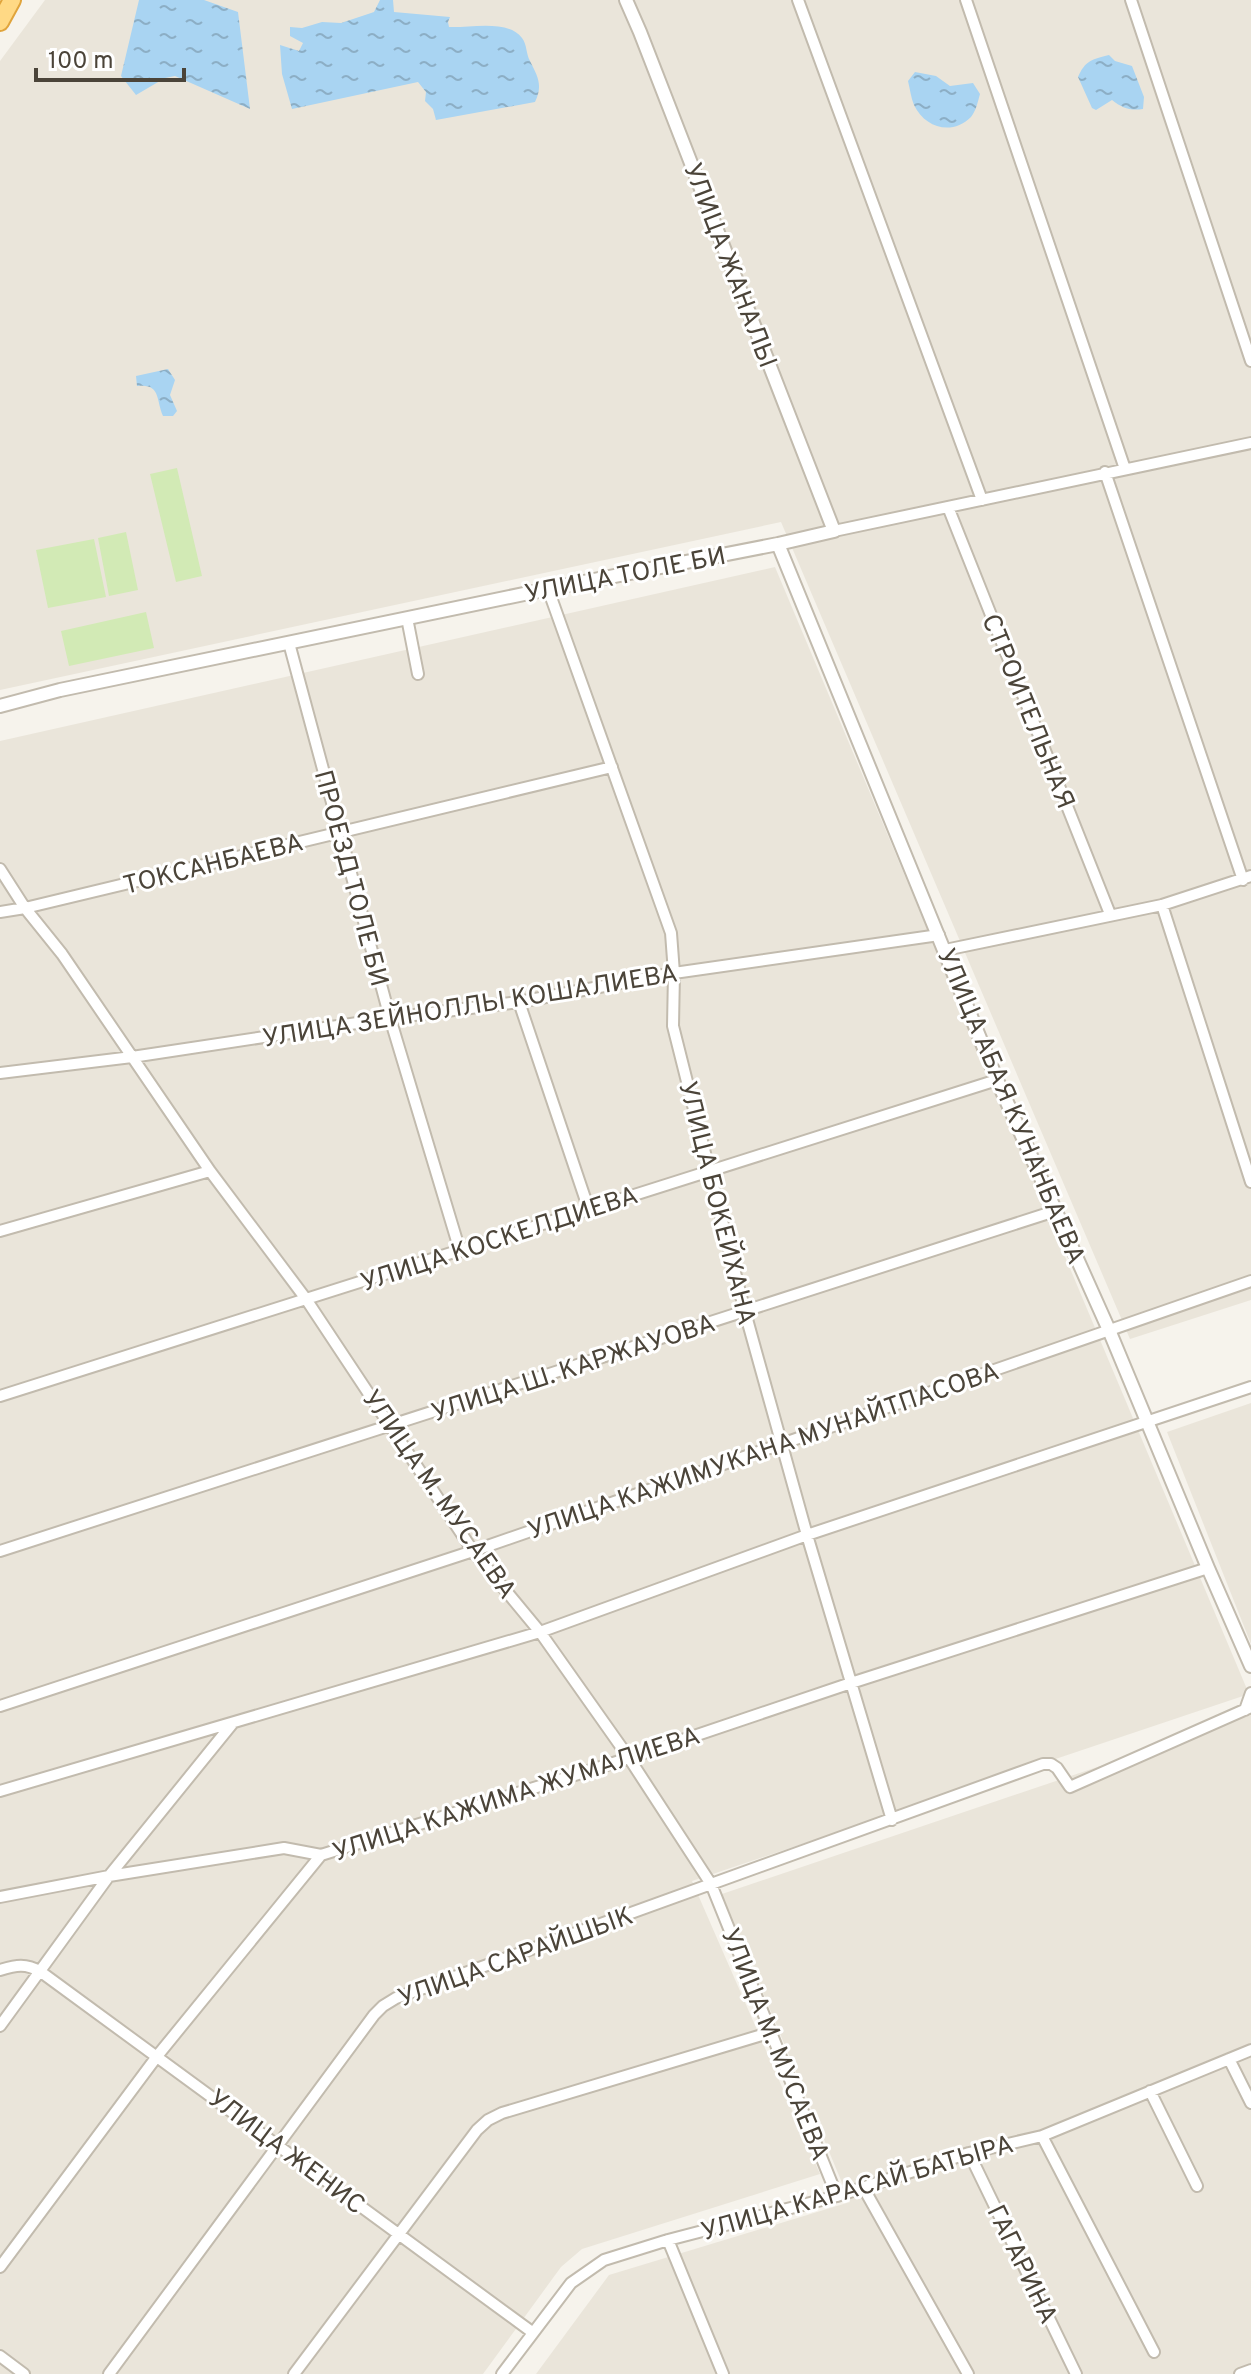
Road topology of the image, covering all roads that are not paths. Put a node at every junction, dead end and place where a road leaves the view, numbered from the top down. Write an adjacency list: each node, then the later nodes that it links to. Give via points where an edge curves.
1 (12, 0): 6 (highway)
2 (626, 0): 13 (street, УЛИЦА ЖАНАЛЫ)
3 (798, 0): 11 (street)
4 (966, 0): 9 (street)
5 (1131, 0): 7 (street)
6 (0, 22)
7 (1251, 361)
8 (1251, 443): 9 (street, УЛИЦА ТОЛЕ БИ)
9 (1125, 469): 10 (street, УЛИЦА ТОЛЕ БИ)
10 (1105, 472): 11 (street, УЛИЦА ТОЛЕ БИ); 23 (street)
11 (982, 500): 12 (street, УЛИЦА ТОЛЕ БИ)
12 (948, 507): 13 (street, УЛИЦА ТОЛЕ БИ); 27 (street, СТРОИТЕЛЬНАЯ)
13 (834, 531): 14 (street, УЛИЦА ТОЛЕ БИ)
14 (778, 544): 15 (street, УЛИЦА ТОЛЕ БИ); 28 (street, УЛИЦА АБАЯ КУНАНБАЕВА)
15 (548, 589): 16 (street, УЛИЦА ТОЛЕ БИ); 20 (street, УЛИЦА БОКЕЙХАНА)
16 (407, 618): 17 (street, УЛИЦА ТОЛЕ БИ); 18 (street)
17 (289, 643): 19 (street, УЛИЦА ТОЛЕ БИ); 21 (street, ПРОЕЗД ТОЛЕ БИ)
18 (418, 674)
19 (0, 706)
20 (612, 767): 21 (street, ТОКСАНБАЕВА); 30 (street, УЛИЦА БОКЕЙХАНА, via 671,933)
21 (340, 832): 25 (street, ТОКСАНБАЕВА); 32 (street, ПРОЕЗД ТОЛЕ БИ)
22 (0, 869): 25 (street, УЛИЦА М. МУСАЕВА)
23 (1247, 878): 24 (street)
24 (1162, 905): 27 (street); 38 (street)
25 (25, 908): 26 (street, ТОКСАНБАЕВА); 33 (street, УЛИЦА М. МУСАЕВА)
26 (0, 912)
27 (1110, 914): 29 (street)
28 (939, 935): 29 (street, УЛИЦА АБАЯ КУНАНБАЕВА); 30 (street, УЛИЦА ЗЕЙНОЛЛЫ КОШАЛИЕВА)
29 (945, 950): 35 (street, УЛИЦА АБАЯ КУНАНБАЕВА)
30 (674, 973): 31 (street, УЛИЦА ЗЕЙНОЛЛЫ КОШАЛИЕВА); 37 (street, УЛИЦА БОКЕЙХАНА, via 673,1026)
31 (519, 1002): 32 (street, УЛИЦА ЗЕЙНОЛЛЫ КОШАЛИЕВА); 39 (street)
32 (390, 1018): 33 (street, УЛИЦА ЗЕЙНОЛЛЫ КОШАЛИЕВА); 42 (street, ПРОЕЗД ТОЛЕ БИ)
33 (132, 1057): 34 (street, УЛИЦА ЗЕЙНОЛЛЫ КОШАЛИЕВА); 36 (street, УЛИЦА М. МУСАЕВА)
34 (0, 1073)
35 (997, 1080): 37 (street, УЛИЦА КОСКЕЛДИЕВА); 40 (street, УЛИЦА АБАЯ КУНАНБАЕВА)
36 (210, 1171): 41 (street); 44 (street, УЛИЦА М. МУСАЕВА)
37 (711, 1171): 39 (street, УЛИЦА КОСКЕЛДИЕВА); 45 (street, УЛИЦА БОКЕЙХАНА)
38 (1251, 1182)
39 (589, 1210): 42 (street, УЛИЦА КОСКЕЛДИЕВА)
40 (1055, 1211): 45 (street, УЛИЦА Ш. КАРЖАУОВА); 46 (street, УЛИЦА АБАЯ КУНАНБАЕВА)
41 (0, 1231)
42 (460, 1251): 44 (street, УЛИЦА КОСКЕЛДИЕВА)
43 (1251, 1281): 46 (street, УЛИЦА КАЖИМУКАНА МУНАЙТПАСОВА)
44 (306, 1299): 48 (street, УЛИЦА КОСКЕЛДИЕВА); 50 (street, УЛИЦА М. МУСАЕВА)
45 (745, 1312): 50 (street, УЛИЦА Ш. КАРЖАУОВА); 51 (street, УЛИЦА БОКЕЙХАНА)
46 (1109, 1330): 49 (street, УЛИЦА АБАЯ КУНАНБАЕВА); 51 (street, УЛИЦА КАЖИМУКАНА МУНАЙТПАСОВА)
47 (1251, 1387): 49 (street)
48 (0, 1396)
49 (1147, 1421): 52 (street); 55 (street, УЛИЦА АБАЯ КУНАНБАЕВА)
50 (390, 1426): 53 (street, УЛИЦА Ш. КАРЖАУОВА); 54 (street, УЛИЦА М. МУСАЕВА)
51 (782, 1442): 52 (street, УЛИЦА БОКЕЙХАНА); 54 (street, УЛИЦА КАЖИМУКАНА МУНАЙТПАСОВА)
52 (807, 1535): 56 (street); 58 (street, УЛИЦА БОКЕЙХАНА)
53 (0, 1551)
54 (473, 1551): 56 (street, УЛИЦА М. МУСАЕВА); 60 (street, УЛИЦА КАЖИМУКАНА МУНАЙТПАСОВА)
55 (1208, 1568): 57 (street, УЛИЦА АБАЯ КУНАНБАЕВА); 58 (street, УЛИЦА КАЖИМА ЖУМАЛИЕВА)
56 (540, 1632): 62 (street); 63 (street, УЛИЦА М. МУСАЕВА)
57 (1251, 1667)
58 (851, 1683): 63 (street, УЛИЦА КАЖИМА ЖУМАЛИЕВА); 65 (street, УЛИЦА БОКЕЙХАНА)
59 (1251, 1693): 61 (street)
60 (0, 1706)
61 (1248, 1709): 65 (street, УЛИЦА САРАЙШЫК, via 1070,1787 1057,1768 1043,1764)
62 (233, 1722): 64 (street); 67 (street)
63 (629, 1758): 66 (street, УЛИЦА КАЖИМА ЖУМАЛИЕВА); 68 (street, УЛИЦА М. МУСАЕВА)
64 (0, 1791)
65 (892, 1820): 68 (street, УЛИЦА САРАЙШЫК)
66 (321, 1855): 67 (street, via 284,1848); 75 (street, УЛИЦА КАЖИМА ЖУМАЛИЕВА)
67 (109, 1876): 69 (street); 71 (street)
68 (711, 1884): 73 (street, УЛИЦА М. МУСАЕВА); 80 (street, УЛИЦА САРАЙШЫК, via 396,1998 374,2015)
69 (0, 1897)
70 (0, 1970): 71 (street, via 28,1965)
71 (41, 1972): 72 (street); 75 (street, УЛИЦА ЖЕНИС)
72 (0, 2026)
73 (772, 2032): 84 (street, УЛИЦА М. МУСАЕВА); 85 (street, via 488,2120)
74 (1251, 2050): 76 (street, УЛИЦА КАРАСАЙ БАТЫРА)
75 (158, 2055): 80 (street, УЛИЦА ЖЕНИС); 87 (street, УЛИЦА КАЖИМА ЖУМАЛИЕВА)
76 (1229, 2059): 77 (street, УЛИЦА КАРАСАЙ БАТЫРА); 78 (street)
77 (1150, 2091): 79 (street, УЛИЦА КАРАСАЙ БАТЫРА); 82 (street)
78 (1251, 2103)
79 (1042, 2136): 81 (street, УЛИЦА КАРАСАЙ БАТЫРА); 89 (street)
80 (279, 2145): 85 (street, УЛИЦА ЖЕНИС); 92 (street, УЛИЦА САРАЙШЫК)
81 (969, 2153): 83 (street, УЛИЦА КАРАСАЙ БАТЫРА); 97 (street, ГАГАРИНА)
82 (1197, 2186)
83 (863, 2187): 84 (street, УЛИЦА КАРАСАЙ БАТЫРА); 96 (street)
84 (837, 2196): 86 (street, УЛИЦА КАРАСАЙ БАТЫРА)
85 (398, 2233): 88 (street, УЛИЦА ЖЕНИС); 93 (street)
86 (668, 2240): 88 (street, УЛИЦА КАРАСАЙ БАТЫРА, via 604,2260 571,2283); 95 (street)
87 (0, 2267)
88 (532, 2332): 94 (street, УЛИЦА КАРАСАЙ БАТЫРА)
89 (1154, 2352)
90 (0, 2356): 91 (street)
91 (24, 2374)
92 (109, 2374)
93 (294, 2374)
94 (502, 2374)
95 (723, 2374)
96 (968, 2374)
97 (1076, 2374)

